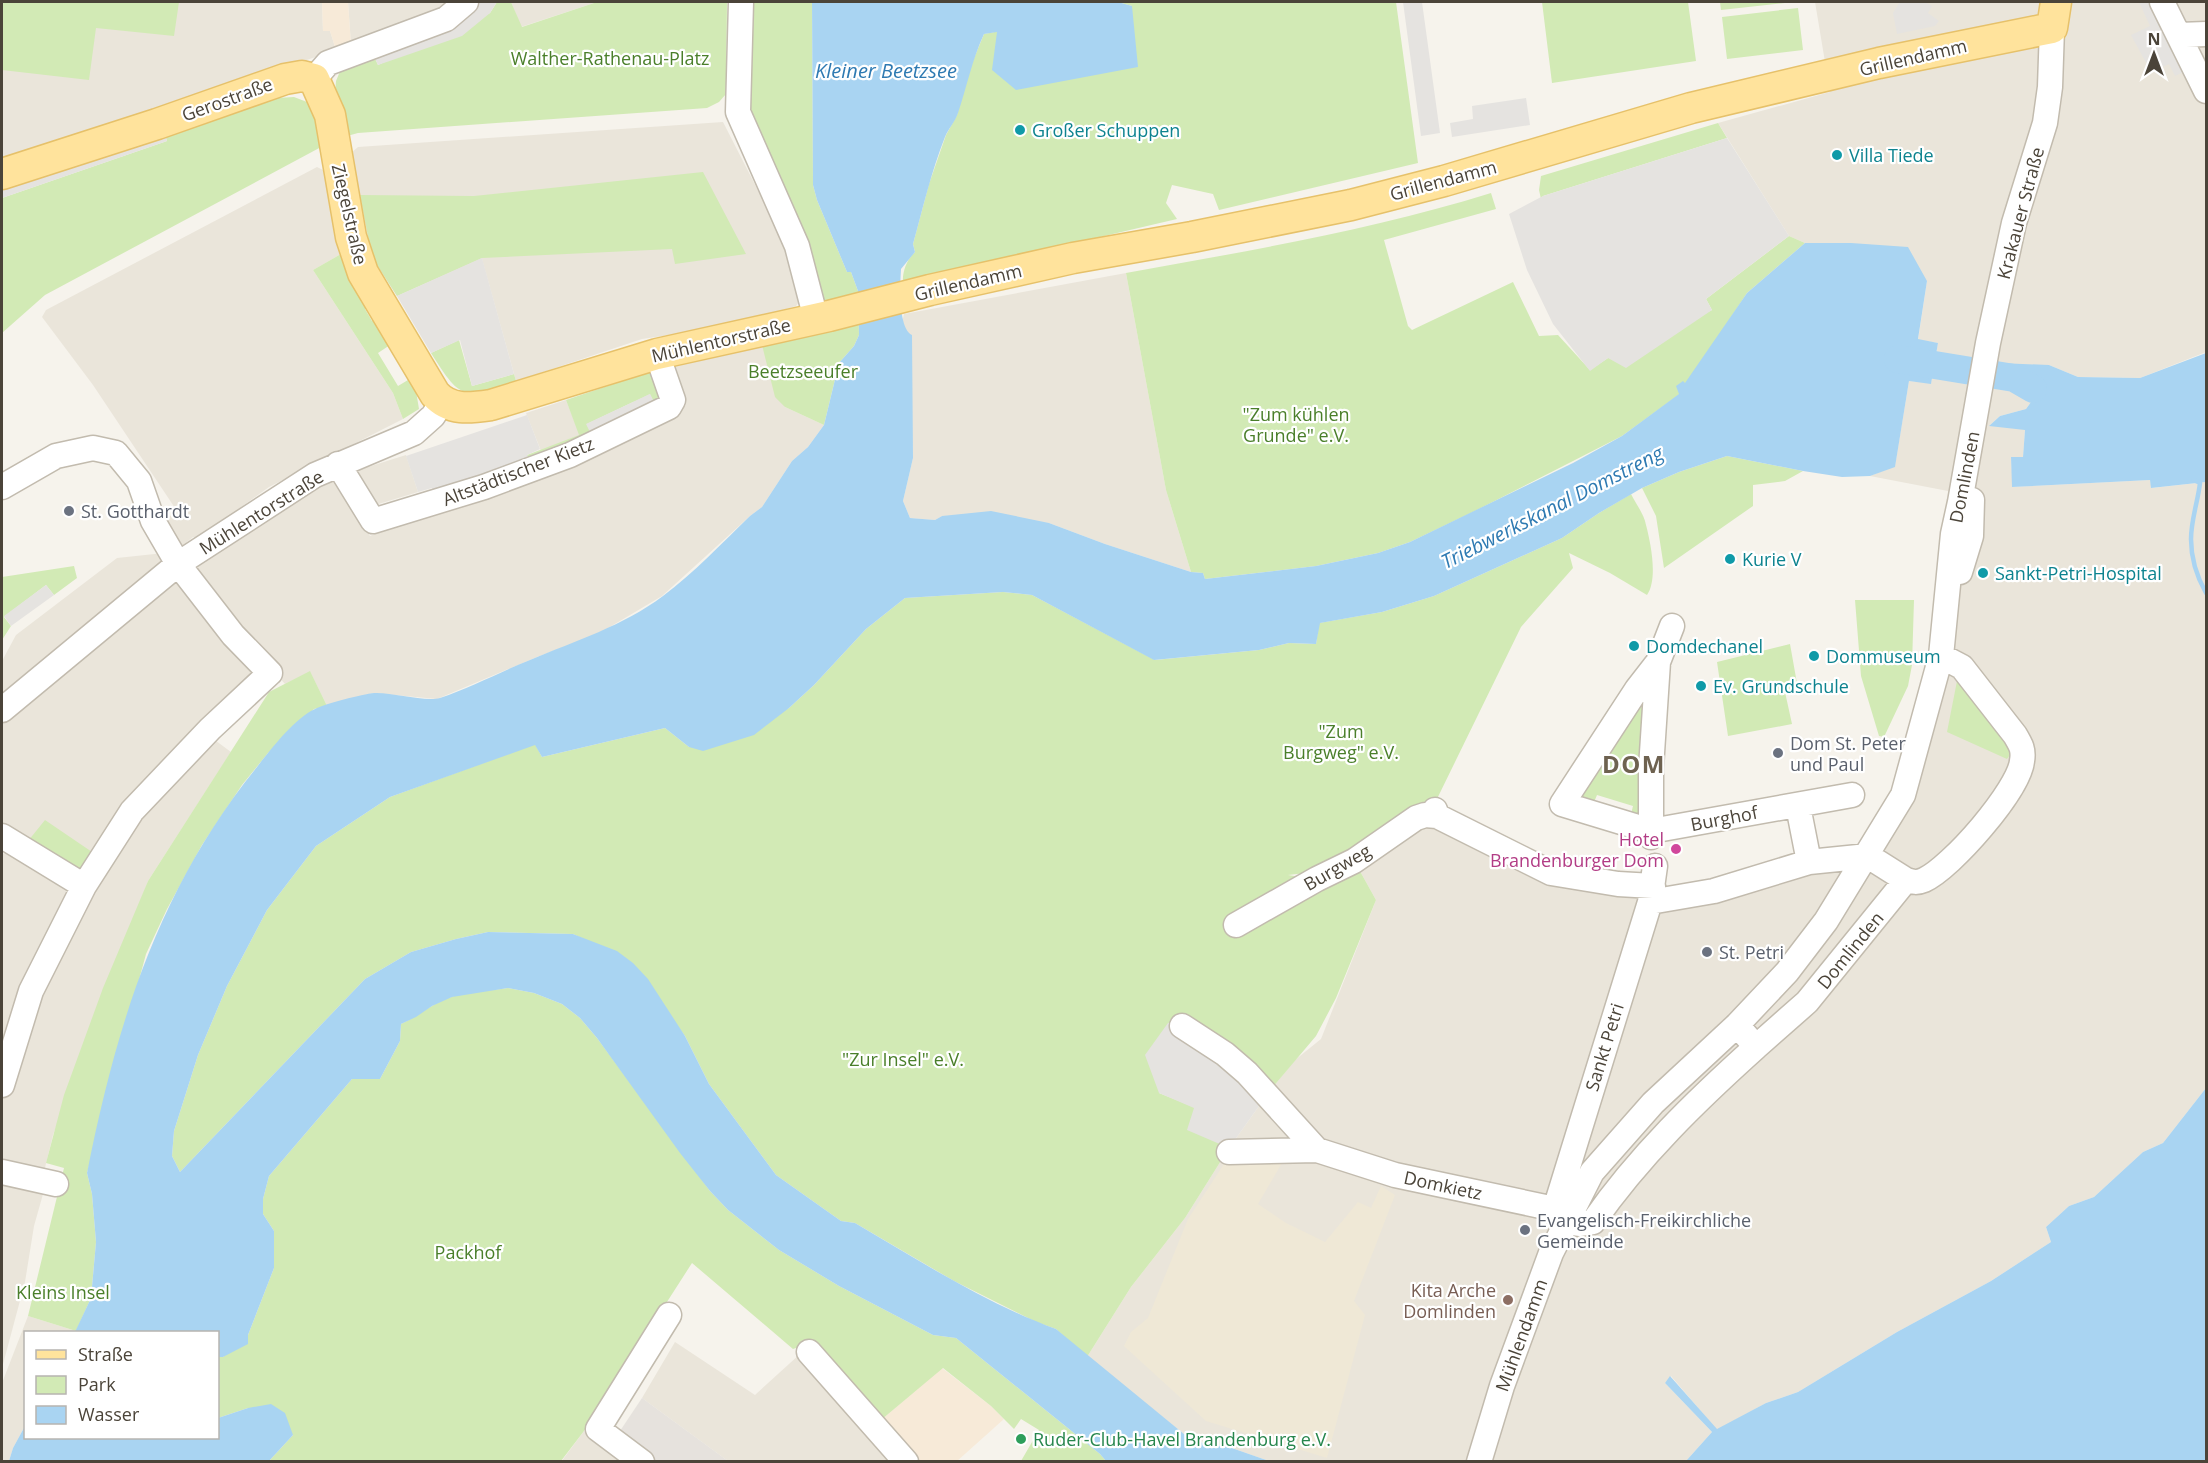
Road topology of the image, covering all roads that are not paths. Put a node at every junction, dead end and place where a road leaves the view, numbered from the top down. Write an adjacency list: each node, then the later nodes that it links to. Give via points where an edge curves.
1 (466, 2): 7 (street, via 446,19 327,63)
2 (741, 2): 10 (street, via 738,112 797,246)
3 (2162, 2): 6 (street)
4 (2054, 15): 10 (main road, Grillendamm, via 1879,63 1691,108 1450,180 1351,205 1073,258); 13 (street, Krakauer Straße, via 2045,123 2014,223)
5 (2206, 34): 6 (street)
6 (2179, 35): 8 (street)
7 (314, 79): 9 (main road, Gerostraße, via 285,79); 12 (main road, Ziegelstraße, via 330,116 351,237 363,273)
8 (2206, 91)
9 (2, 174)
10 (822, 317): 11 (main road, Mühlentorstraße)
11 (657, 354): 12 (main road, Mühlentorstraße, via 491,405 464,408); 14 (street, Altstädtischer Kietz, via 673,400 669,407 570,455 483,487 373,522)
12 (442, 402): 14 (street, Mühlentorstraße, via 414,433)
13 (1974, 423): 18 (street, Domlinden, via 1953,534)
14 (338, 465): 16 (street, Mühlentorstraße, via 315,475)
15 (2, 487): 16 (street, via 56,456 93,448 116,453 139,481 153,521)
16 (178, 564): 20 (street, Mühlentorstraße); 29 (street, via 233,635 270,674 217,722 132,811)
17 (1672, 627): 19 (street, Burghof)
18 (1941, 656): 25 (street, Domlinden, via 1903,795); 27 (street, via 1962,667 2015,735 2023,748 2022,764 1999,804 1955,858 1924,880)
19 (1658, 662): 23 (street, Burghof); 23 (street, Burghof, via 1562,804)
20 (2, 710)
21 (1852, 795): 22 (street, Burghof)
22 (1798, 806): 23 (street, Burghof); 26 (street)
23 (1651, 834)
24 (2, 836): 29 (street)
25 (1868, 856): 26 (street, Burgweg); 27 (street); 31 (street, Domlinden, via 1826,921)
26 (1809, 862): 28 (street, Burgweg, via 1714,891)
27 (1906, 880): 33 (street, Domlinden, via 1807,1002)
28 (1653, 885): 30 (street, Burgweg, via 1551,873 1436,813 1416,818 1354,861); 39 (street, Sankt Petri)
29 (84, 886): 34 (street, via 31,991)
30 (1236, 925)
31 (1737, 1025): 33 (street); 39 (street, Domlinden, via 1605,1155)
32 (1182, 1026): 35 (street, via 1226,1054)
33 (1756, 1047): 39 (street, Domlinden, via 1694,1103 1615,1190 1593,1222 1579,1224)
34 (2, 1085)
35 (1317, 1150): 36 (street, Domkietz); 39 (street, Domkietz, via 1395,1175)
36 (1229, 1152)
37 (2, 1172): 38 (street)
38 (56, 1184)
39 (1564, 1215): 44 (street, Mühlendamm)
40 (669, 1315): 42 (street, via 598,1429)
41 (809, 1352): 43 (street)
42 (642, 1461)
43 (906, 1461)
44 (1479, 1461)

